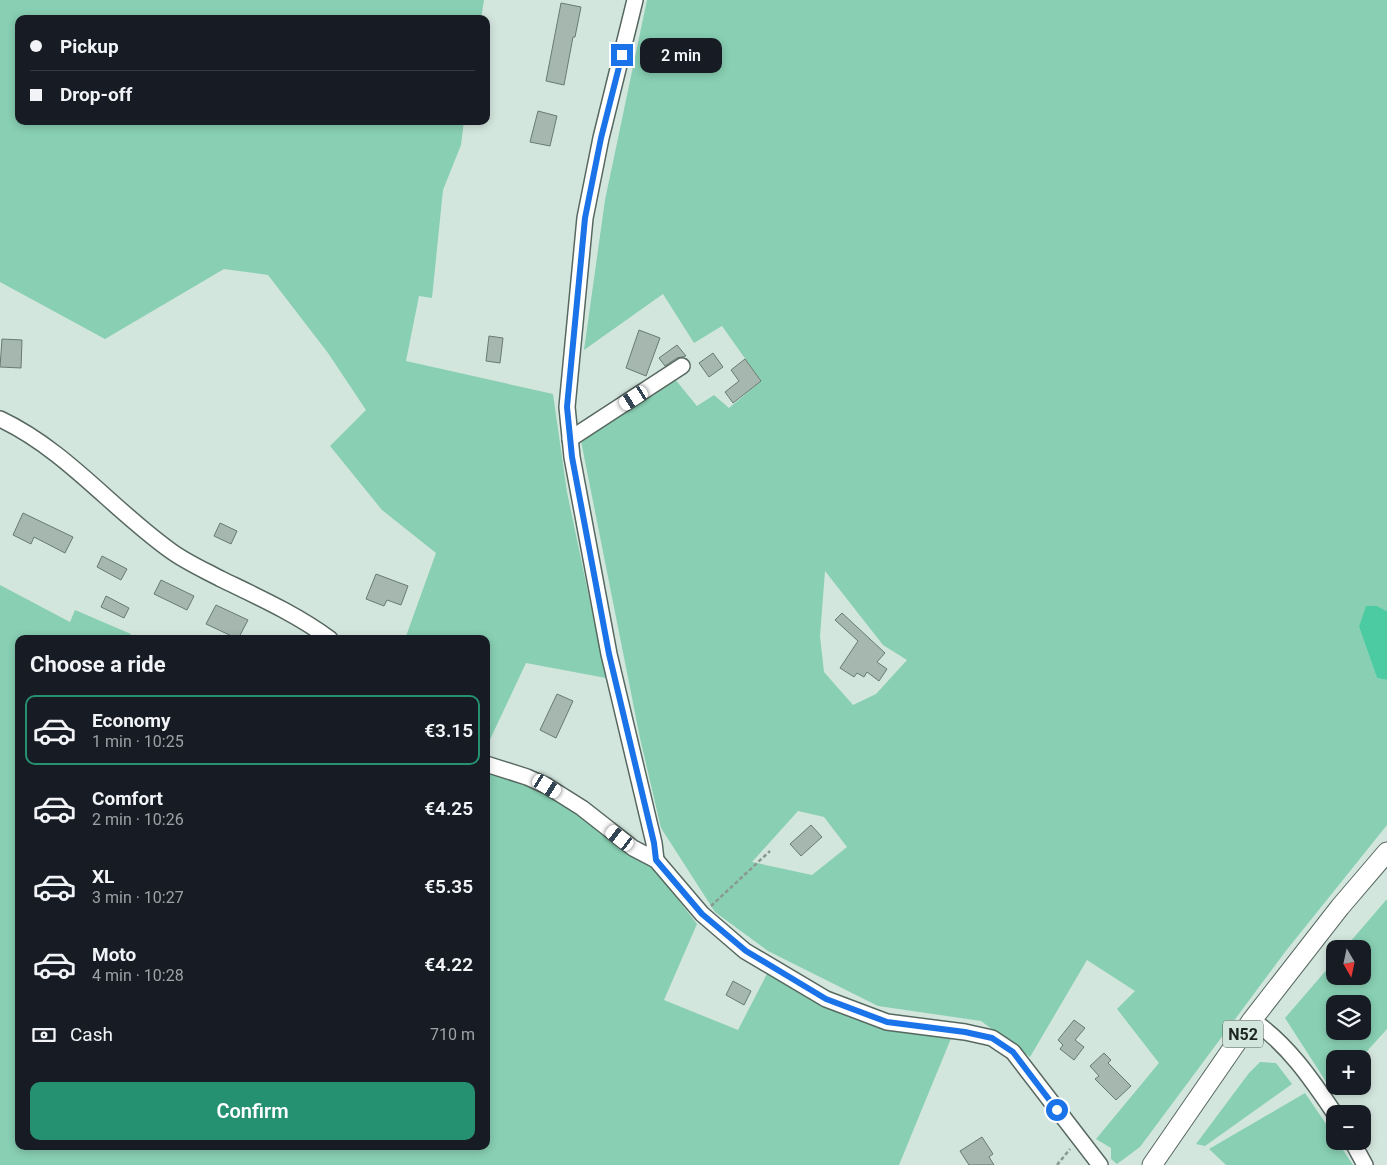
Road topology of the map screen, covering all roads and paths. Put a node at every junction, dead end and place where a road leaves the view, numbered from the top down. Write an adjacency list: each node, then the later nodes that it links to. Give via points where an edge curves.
1 (636, 0): 4 (street, via 601,138 585,218 567,407)
2 (682, 366): 4 (street)
3 (0, 419): 5 (street, via 23,430 58,455 171,552 306,621)
4 (570, 439): 9 (street, via 609,654)
5 (325, 635)
6 (490, 765): 9 (street, via 547,786 582,808 633,848)
7 (770, 851): 10 (path)
8 (1387, 852): 11 (main road, N52)
9 (656, 860): 10 (street)
10 (702, 914): 13 (street, via 746,951 826,999 887,1022 992,1038 1013,1052)
11 (1252, 1020): 12 (street, via 1289,1053); 17 (main road, N52)
12 (1329, 1105)
13 (1079, 1139): 15 (path); 16 (street)
14 (1357, 1150): 18 (street)
15 (1057, 1165)
16 (1100, 1165)
17 (1152, 1165)
18 (1365, 1165)

